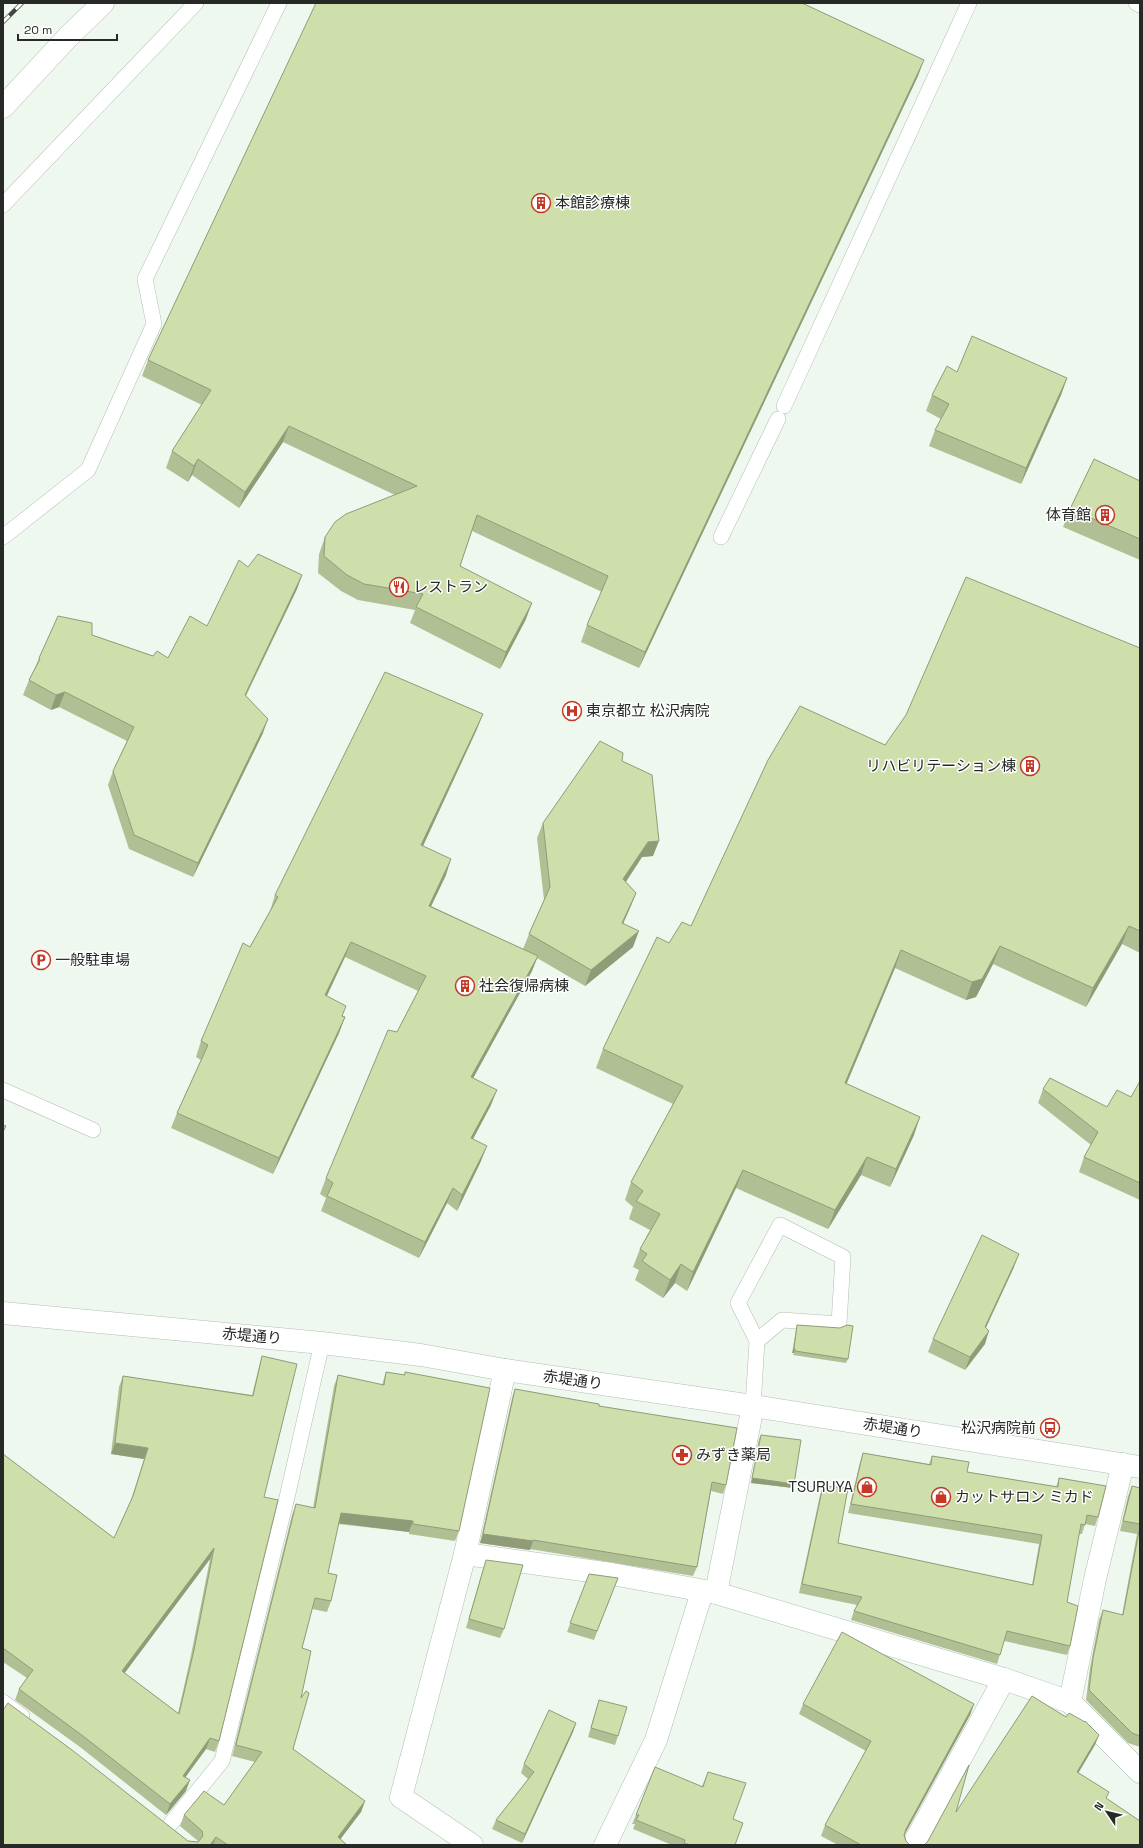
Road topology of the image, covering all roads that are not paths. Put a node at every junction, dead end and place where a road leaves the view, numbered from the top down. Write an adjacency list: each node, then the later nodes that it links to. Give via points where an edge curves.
1 (103, 3): 7 (street)
2 (196, 3): 8 (lane)
3 (279, 3): 9 (lane, via 145,279 154,324 88,470)
4 (969, 3): 10 (lane)
5 (1136, 3): 6 (lane)
6 (1140, 5)
7 (3, 107)
8 (3, 206)
9 (3, 537)
10 (721, 537)
11 (3, 1090): 12 (lane)
12 (94, 1130)
13 (3, 1312): 15 (street, 赤堤通り)
14 (757, 1341): 14 (lane, via 738,1303 780,1225 842,1257 839,1324 782,1320); 17 (lane)
15 (322, 1343): 16 (street, 赤堤通り, via 422,1355); 26 (lane, via 222,1761 173,1832)
16 (505, 1370): 17 (street, 赤堤通り); 19 (street)
17 (753, 1406): 18 (street, 赤堤通り); 20 (street)
18 (1132, 1465): 23 (street, via 1095,1580)
19 (465, 1554): 20 (street, via 612,1574); 27 (street, via 401,1797)
20 (709, 1593): 21 (street); 28 (street, via 656,1740)
21 (1004, 1679): 23 (street); 29 (street)
22 (3, 1702): 24 (lane)
23 (1070, 1702): 25 (street)
24 (35, 1726)
25 (1140, 1772)
26 (155, 1818)
27 (472, 1845)
28 (605, 1845)
29 (913, 1845)

